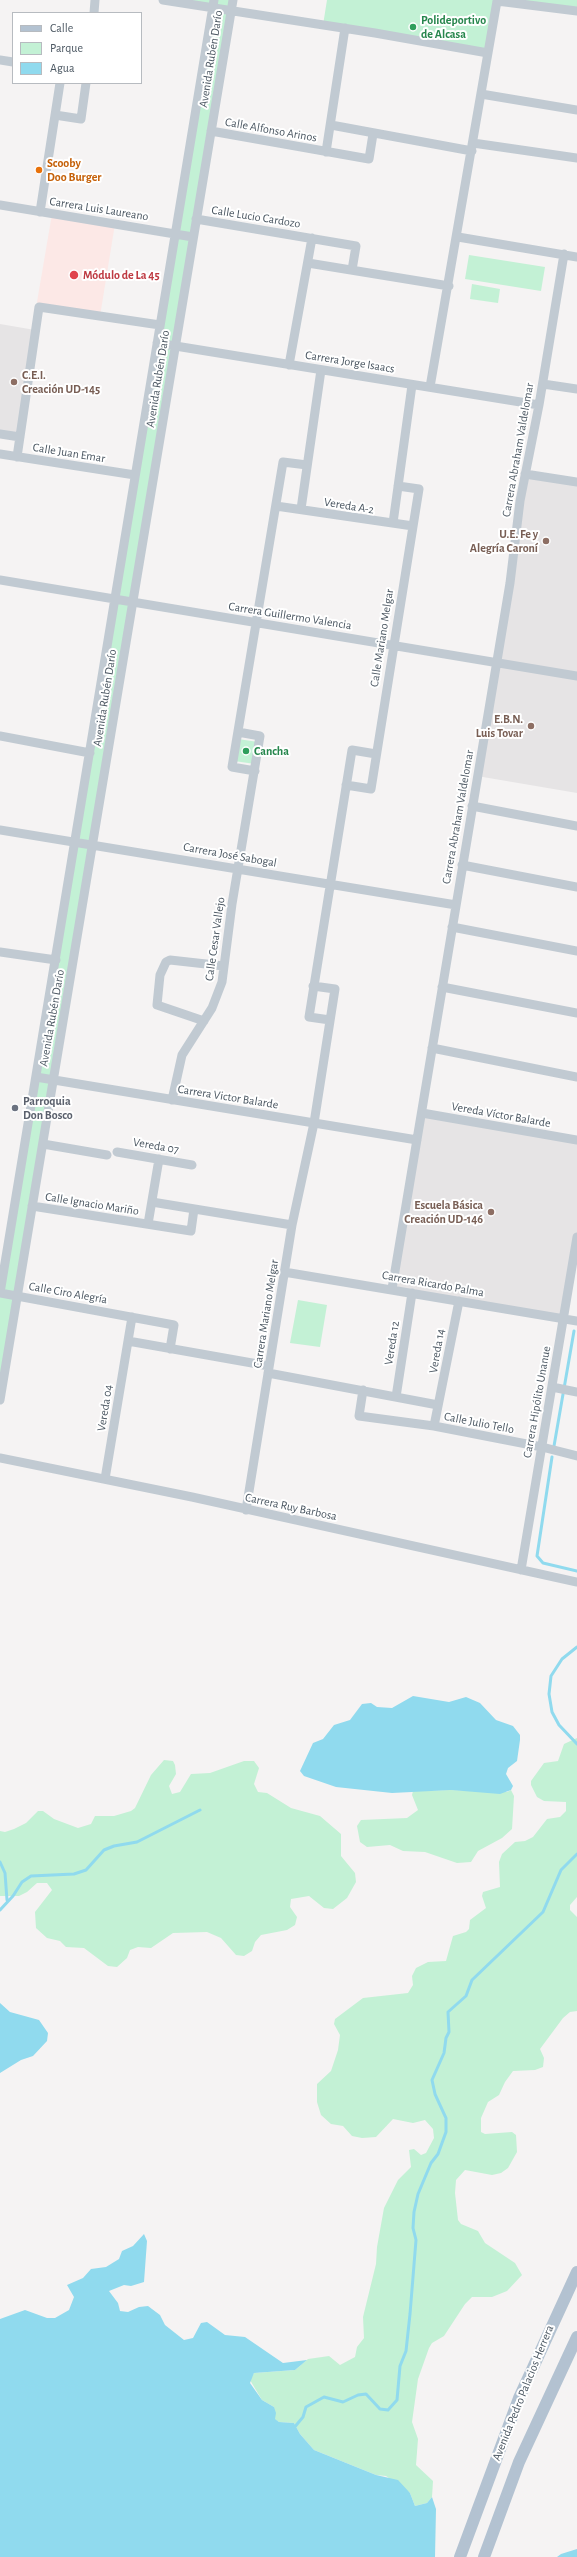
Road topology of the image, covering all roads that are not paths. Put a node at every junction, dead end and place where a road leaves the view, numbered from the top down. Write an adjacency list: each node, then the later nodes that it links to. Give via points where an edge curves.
1 (95, 0): 8 (street)
2 (163, 0): 5 (street)
3 (233, 0): 6 (street, Avenida Rubén Darío)
4 (497, 1): 7 (street); 10 (street)
5 (214, 4): 6 (street); 27 (street, Avenida Rubén Darío)
6 (231, 11): 9 (street); 19 (street, Avenida Rubén Darío)
7 (577, 11)
8 (94, 12)
9 (345, 28): 10 (street); 18 (street)
10 (488, 53): 15 (street)
11 (0, 60): 12 (street)
12 (12, 62)
13 (60, 84): 17 (street)
14 (86, 84): 17 (street, via 82,119)
15 (481, 94): 16 (street); 21 (street)
16 (577, 110)
17 (55, 115): 25 (street)
18 (331, 125): 20 (street, Calle Alfonso Arinos); 22 (street, Calle Alfonso Arinos)
19 (211, 132): 22 (street, Calle Alfonso Arinos); 26 (street, Avenida Rubén Darío)
20 (373, 134): 21 (street, Calle Alfonso Arinos); 22 (street, Calle Alfonso Arinos, via 369,159)
21 (472, 147): 23 (street, Calle Alfonso Arinos); 29 (street)
22 (326, 152)
23 (577, 158)
24 (0, 205): 25 (street, Carrera Luis Laureano)
25 (40, 212): 27 (street, Carrera Luis Laureano)
26 (196, 219): 28 (street, Avenida Rubén Darío); 30 (street, Calle Lucio Cardozo)
27 (176, 234): 28 (street, Carrera Luis Laureano); 36 (street, Avenida Rubén Darío)
28 (193, 237): 38 (street, Avenida Rubén Darío)
29 (458, 237): 31 (street); 35 (street)
30 (312, 238): 33 (street, Calle Lucio Cardozo); 34 (street, Calle Lucio Cardozo, via 356,246)
31 (564, 254): 32 (street); 42 (street, Carrera Abraham Valdelomar)
32 (577, 256)
33 (308, 263): 34 (street); 39 (street, Calle Lucio Cardozo)
34 (352, 270): 35 (street)
35 (449, 286): 43 (street)
36 (160, 326): 37 (street, Avenida Rubén Darío); 47 (street, via 39,307)
37 (157, 344): 38 (street, Carrera Jorge Isaacs); 52 (street, Avenida Rubén Darío)
38 (175, 346): 39 (street, Carrera Jorge Isaacs); 61 (street, Avenida Rubén Darío)
39 (289, 365): 40 (street, Carrera Jorge Isaacs)
40 (321, 370): 41 (street, Carrera Jorge Isaacs); 50 (street)
41 (412, 384): 43 (street, Carrera Jorge Isaacs); 54 (street)
42 (543, 384): 44 (street); 45 (street, Carrera Abraham Valdelomar)
43 (430, 387): 45 (street, Carrera Jorge Isaacs)
44 (577, 389)
45 (539, 405): 51 (street, Carrera Abraham Valdelomar)
46 (0, 434): 47 (street, Calle Juan Emar)
47 (20, 437): 49 (street)
48 (0, 454): 49 (street, Calle Juan Emar)
49 (17, 457): 52 (street, Calle Juan Emar)
50 (307, 465): 55 (street, via 283,462); 56 (street)
51 (525, 474): 53 (street); 64 (street, Carrera Abraham Valdelomar)
52 (135, 475): 60 (street, Avenida Rubén Darío)
53 (577, 482)
54 (398, 486): 57 (street); 58 (street, Calle Mariano Melgar, via 419,489)
55 (276, 506): 56 (street); 62 (street)
56 (301, 509): 57 (street, Vereda A-2)
57 (393, 523): 58 (street)
58 (413, 526): 63 (street, Calle Mariano Melgar)
59 (0, 580): 60 (street, Carrera Guillermo Valencia)
60 (115, 599): 61 (street, Carrera Guillermo Valencia); 68 (street, Avenida Rubén Darío)
61 (133, 602): 62 (street, Carrera Guillermo Valencia); 76 (street, Avenida Rubén Darío)
62 (257, 622): 63 (street, Carrera Guillermo Valencia); 66 (street)
63 (393, 645): 64 (street, Carrera Guillermo Valencia); 69 (street, Calle Mariano Melgar)
64 (496, 663): 65 (street, Carrera Guillermo Valencia); 72 (street, Carrera Abraham Valdelomar)
65 (577, 676)
66 (238, 732): 70 (street, Calle Cesar Vallejo, via 260,736); 70 (street, via 232,767)
67 (0, 736): 68 (street)
68 (90, 753): 75 (street, Avenida Rubén Darío)
69 (376, 754): 71 (street, via 352,750); 71 (street, Calle Mariano Melgar, via 371,789)
70 (255, 771): 78 (street, Calle Cesar Vallejo)
71 (346, 785): 79 (street)
72 (472, 806): 73 (street); 77 (street, Carrera Abraham Valdelomar)
73 (577, 826)
74 (0, 830): 75 (street, Carrera José Sabogal)
75 (75, 842): 76 (street, Carrera José Sabogal); 85 (street, Avenida Rubén Darío)
76 (93, 845): 78 (street, Carrera José Sabogal); 95 (street, Avenida Rubén Darío)
77 (462, 865): 80 (street); 81 (street, Carrera Abraham Valdelomar)
78 (238, 869): 79 (street, Carrera José Sabogal); 86 (street, Calle Cesar Vallejo)
79 (330, 884): 81 (street, Carrera José Sabogal); 87 (street)
80 (577, 887)
81 (456, 905): 82 (street, Carrera Abraham Valdelomar)
82 (452, 927): 83 (street); 88 (street, Carrera Abraham Valdelomar)
83 (577, 951)
84 (0, 952): 85 (street)
85 (56, 960): 93 (street, Avenida Rubén Darío)
86 (224, 966): 91 (street, Calle Cesar Vallejo, via 215,1003); 91 (street, via 170,960 166,962 160,975 157,1004)
87 (313, 986): 90 (street, via 309,1016); 90 (street, via 335,990)
88 (442, 987): 89 (street); 92 (street, Carrera Abraham Valdelomar)
89 (577, 1013)
90 (330, 1020): 98 (street)
91 (204, 1021): 96 (street, Calle Cesar Vallejo, via 182,1055)
92 (432, 1048): 94 (street); 97 (street, Carrera Abraham Valdelomar)
93 (36, 1077): 95 (street, Carrera Victor Balarde); 114 (street, Avenida Rubén Darío)
94 (577, 1077)
95 (54, 1080): 96 (street, Carrera Victor Balarde); 101 (street, Avenida Rubén Darío)
96 (172, 1100): 98 (street, Carrera Victor Balarde)
97 (422, 1113): 99 (street, Carrera Abraham Valdelomar); 100 (street, Vereda Víctor Balarde)
98 (314, 1123): 99 (street, Carrera Victor Balarde); 110 (street, Carrera Mariano Melgar)
99 (417, 1140): 115 (street, Carrera Abraham Valdelomar)
100 (577, 1140)
101 (43, 1144): 103 (street); 107 (street, Avenida Rubén Darío)
102 (117, 1152): 104 (street, Vereda 07)
103 (108, 1155)
104 (159, 1159): 105 (street, Vereda 07); 106 (street)
105 (192, 1165)
106 (152, 1202): 108 (street, Calle Ignacio Mariño); 109 (street, Calle Ignacio Mariño)
107 (32, 1206): 109 (street, Calle Ignacio Mariño); 118 (street, Avenida Rubén Darío)
108 (194, 1209): 109 (street, Calle Ignacio Mariño, via 191,1231); 110 (street, Calle Ignacio Mariño)
109 (148, 1224)
110 (292, 1225): 113 (street, Carrera Mariano Melgar)
111 (577, 1237): 112 (street, Carrera Hipólito Unanue)
112 (576, 1253): 121 (street, Carrera Hipólito Unanue)
113 (284, 1272): 115 (street, Carrera Ricardo Palma); 125 (street, Carrera Mariano Melgar)
114 (1, 1278): 116 (street, Avenida Rubén Darío)
115 (392, 1289): 117 (street, Carrera Ricardo Palma)
116 (0, 1293): 118 (street, Calle Ciro Alegría)
117 (412, 1293): 119 (street, Carrera Ricardo Palma); 129 (street, Vereda 12)
118 (17, 1296): 120 (street, Calle Ciro Alegría); 130 (street, Avenida Rubén Darío)
119 (459, 1301): 121 (street, Carrera Ricardo Palma); 131 (street, Vereda 14)
120 (132, 1317): 123 (street); 124 (street, Calle Ciro Alegría, via 174,1325)
121 (563, 1319): 122 (street, Carrera Ricardo Palma); 126 (street, Carrera Hipólito Unanue)
122 (577, 1321)
123 (128, 1341): 124 (street); 136 (street, Vereda 04)
124 (170, 1349): 125 (street)
125 (269, 1369): 127 (street, Calle Julio Tello); 137 (street, Carrera Mariano Melgar)
126 (560, 1388): 128 (street); 133 (street, Carrera Hipólito Unanue)
127 (363, 1390): 129 (street, Calle Julio Tello); 132 (street, Calle Julio Tello, via 359,1416)
128 (577, 1392)
129 (396, 1397): 131 (street, Calle Julio Tello)
130 (0, 1400)
131 (438, 1405): 132 (street, Calle Julio Tello)
132 (434, 1426): 133 (street, Calle Julio Tello)
133 (542, 1447): 134 (street, Calle Julio Tello); 138 (street, Carrera Hipólito Unanue)
134 (577, 1456)
135 (0, 1458): 136 (street, Carrera Ruy Barbosa)
136 (105, 1479): 137 (street, Carrera Ruy Barbosa)
137 (246, 1510): 138 (street, Carrera Ruy Barbosa)
138 (521, 1570): 139 (street, Carrera Ruy Barbosa)
139 (577, 1582)
140 (577, 2272): 142 (main road, Avenida Pedro Palacios Herrera, via 530,2373)
141 (577, 2336): 143 (main road, Avenida Pedro Palacios Herrera, via 546,2400)
142 (460, 2557)
143 (484, 2557)

